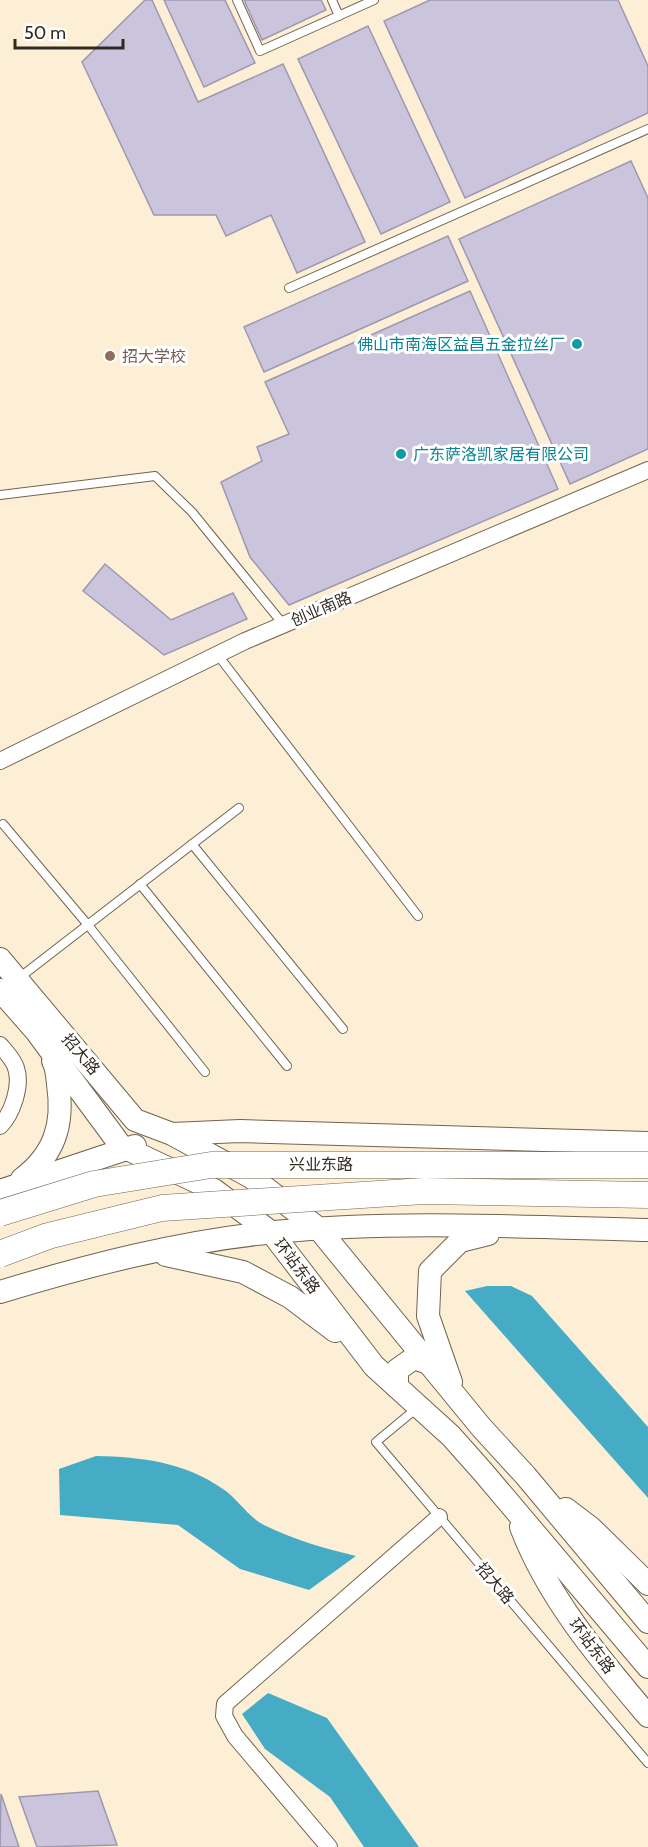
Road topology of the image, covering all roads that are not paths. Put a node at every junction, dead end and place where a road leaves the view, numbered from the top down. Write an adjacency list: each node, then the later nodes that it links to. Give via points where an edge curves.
1 (237, 0): 4 (lane, via 260,51)
2 (332, 0): 4 (lane)
3 (374, 0): 4 (lane)
4 (339, 16)
5 (648, 129): 6 (lane)
6 (289, 288)
7 (648, 470): 9 (street, 创业南路)
8 (0, 495): 9 (lane, via 155,476 192,512)
9 (283, 624): 10 (street, 创业南路)
10 (217, 654): 11 (street, 创业南路); 16 (lane)
11 (0, 761)
12 (239, 808): 14 (lane)
13 (3, 824): 17 (lane)
14 (192, 844): 15 (lane); 19 (lane)
15 (140, 884): 17 (lane); 22 (lane)
16 (418, 915)
17 (88, 924): 18 (lane); 23 (lane)
18 (4, 974): 20 (main road, 招大路); 25 (main road, 招大路, via 135,1120)
19 (343, 1029)
20 (36, 1031): 27 (main road, 环站东路); 29 (main road, via 56,1065 61,1103 56,1138 40,1166)
21 (0, 1045): 24 (street, via 16,1068 17,1078 7,1119)
22 (287, 1066)
23 (206, 1072)
24 (0, 1126)
25 (172, 1134): 26 (main road, via 240,1131); 27 (main road); 33 (main road, via 251,1177)
26 (648, 1143)
27 (127, 1149): 29 (main road); 35 (main road, 环站东路, via 214,1190)
28 (648, 1165): 31 (main road, 兴业东路, bridge, via 211,1165 94,1185)
29 (6, 1189)
30 (648, 1195): 37 (main road, bridge, via 424,1191 162,1208 48,1236)
31 (0, 1213)
32 (517, 1227): 33 (main road); 34 (main road); 42 (main road, via 460,1241 430,1271 428,1316)
33 (318, 1228): 35 (main road); 39 (main road)
34 (648, 1230)
35 (272, 1233): 36 (main road); 40 (main road, 环站东路)
36 (152, 1252): 38 (main road); 40 (main road, via 243,1272 316,1314)
37 (0, 1254)
38 (0, 1292)
39 (428, 1363): 41 (main road, via 414,1358 402,1365 397,1370); 42 (main road)
40 (374, 1366): 41 (main road, 环站东路)
41 (397, 1388): 43 (main road, 环站东路)
42 (457, 1398): 44 (main road)
43 (417, 1408): 45 (main road, 环站东路, via 451,1436); 46 (lane, 招大路, via 376,1442)
44 (537, 1489): 47 (main road, via 591,1528); 48 (main road)
45 (513, 1506): 49 (main road, 环站东路); 50 (main road, 环站东路, via 526,1541 567,1613)
46 (440, 1517): 51 (lane, 招大路); 52 (street, via 225,1704 224,1716 235,1736)
47 (648, 1584)
48 (648, 1622)
49 (648, 1667)
50 (648, 1716)
51 (648, 1763)
52 (329, 1847)

